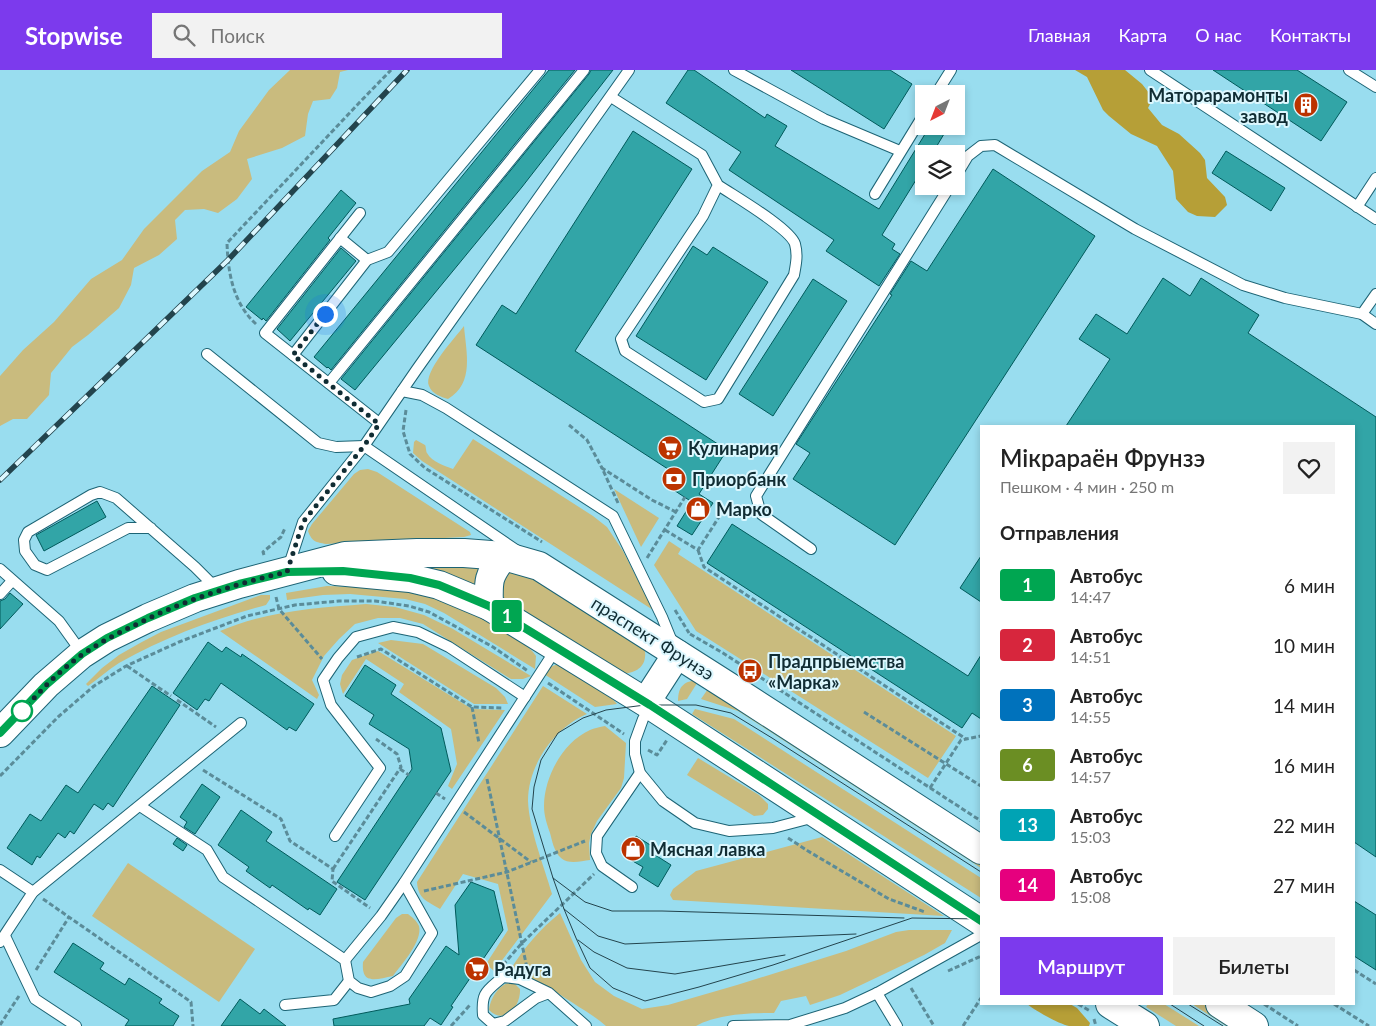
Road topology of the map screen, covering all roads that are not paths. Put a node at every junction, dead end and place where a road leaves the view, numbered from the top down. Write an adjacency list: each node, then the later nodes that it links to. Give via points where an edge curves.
1 (540, 70): 22 (lane, via 388,252)
2 (584, 70): 28 (lane)
3 (629, 70): 10 (lane)
4 (734, 70): 12 (lane, via 824,119)
5 (951, 70): 8 (lane)
6 (1150, 70): 18 (lane)
7 (1350, 70): 9 (lane)
8 (942, 85)
9 (1376, 87)
10 (611, 96): 15 (lane, via 702,155); 29 (lane, via 416,369)
11 (915, 128): 12 (lane)
12 (900, 151): 16 (lane)
13 (965, 161): 24 (lane, via 982,146 995,145 1136,229 1243,285 1285,298)
14 (1376, 178): 18 (lane)
15 (718, 185): 15 (lane, via 703,216 621,339 625,350 704,402 718,399 794,275 797,259 795,242 783,229)
16 (875, 194)
17 (944, 195): 33 (lane, via 756,496 761,514)
18 (1357, 207): 20 (lane)
19 (360, 212): 21 (lane)
20 (1376, 219)
21 (340, 238): 22 (lane); 27 (lane, via 265,332)
22 (367, 260): 27 (lane)
23 (1376, 294): 24 (lane)
24 (1362, 314): 25 (lane)
25 (1376, 324)
26 (207, 354): 31 (lane, via 318,443 336,447)
27 (293, 355): 28 (lane)
28 (329, 383): 30 (lane)
29 (407, 392): 30 (lane); 44 (lane, via 422,395 446,408 613,516)
30 (379, 424): 31 (lane)
31 (364, 446): 34 (lane); 38 (lane, via 303,522)
32 (151, 528): 32 (lane, via 116,498 100,492 28,532 24,540 25,551 35,565 47,570 128,528); 39 (lane)
33 (811, 549)
34 (541, 554): 35 (main road, праспект Фрунзэ); 44 (main road, праспект Фрунзэ)
35 (504, 556): 38 (main road, праспект Фрунзэ, via 464,553 345,556); 41 (main road, via 494,568 488,585)
36 (0, 569): 37 (lane)
37 (12, 581): 40 (lane); 43 (lane, via 59,621)
38 (281, 582): 39 (main road, праспект Фрунзэ, via 239,584); 41 (main road, праспект Фрунзэ, via 343,571 410,578 439,585)
39 (218, 591): 43 (main road, праспект Фрунзэ, via 148,618)
40 (0, 594)
41 (489, 606): 42 (main road, праспект Фрунзэ)
42 (557, 647): 45 (lane); 46 (main road, праспект Фрунзэ)
43 (82, 654): 48 (main road, праспект Фрунзэ, via 46,685)
44 (677, 654): 46 (main road); 53 (main road, праспект Фрунзэ)
45 (525, 697): 52 (lane, via 418,632 393,627 356,637 323,680 331,705 380,768); 55 (lane)
46 (648, 704): 49 (lane, via 635,741); 51 (main road, праспект Фрунзэ)
47 (241, 723): 50 (lane)
48 (0, 733)
49 (640, 773): 51 (lane, via 663,801 695,823 730,831 773,828); 56 (lane, via 597,836 596,853 602,866)
50 (140, 806): 57 (lane); 61 (lane, via 207,850 223,877)
51 (821, 816): 58 (main road, праспект Фрунзэ)
52 (336, 836)
53 (980, 849)
54 (0, 870): 57 (lane)
55 (404, 883): 61 (lane); 62 (lane, via 432,933 405,976 390,986 371,992 358,988)
56 (632, 887)
57 (33, 892): 60 (lane)
58 (980, 920)
59 (980, 936): 64 (lane)
60 (2, 939): 69 (lane, via 36,999)
61 (345, 960): 62 (lane)
62 (349, 980): 65 (lane, via 334,1000)
63 (549, 993): 63 (lane, via 520,979 503,977 478,999 483,1015 493,1024 505,1021 536,998); 70 (lane)
64 (877, 993): 68 (lane, via 845,1008); 72 (lane)
65 (285, 1005)
66 (1112, 1005): 73 (main road)
67 (1222, 1005): 74 (main road)
68 (791, 1025): 71 (lane)
69 (76, 1026)
70 (586, 1026)
71 (733, 1026)
72 (897, 1026)
73 (1145, 1026)
74 (1254, 1026)

